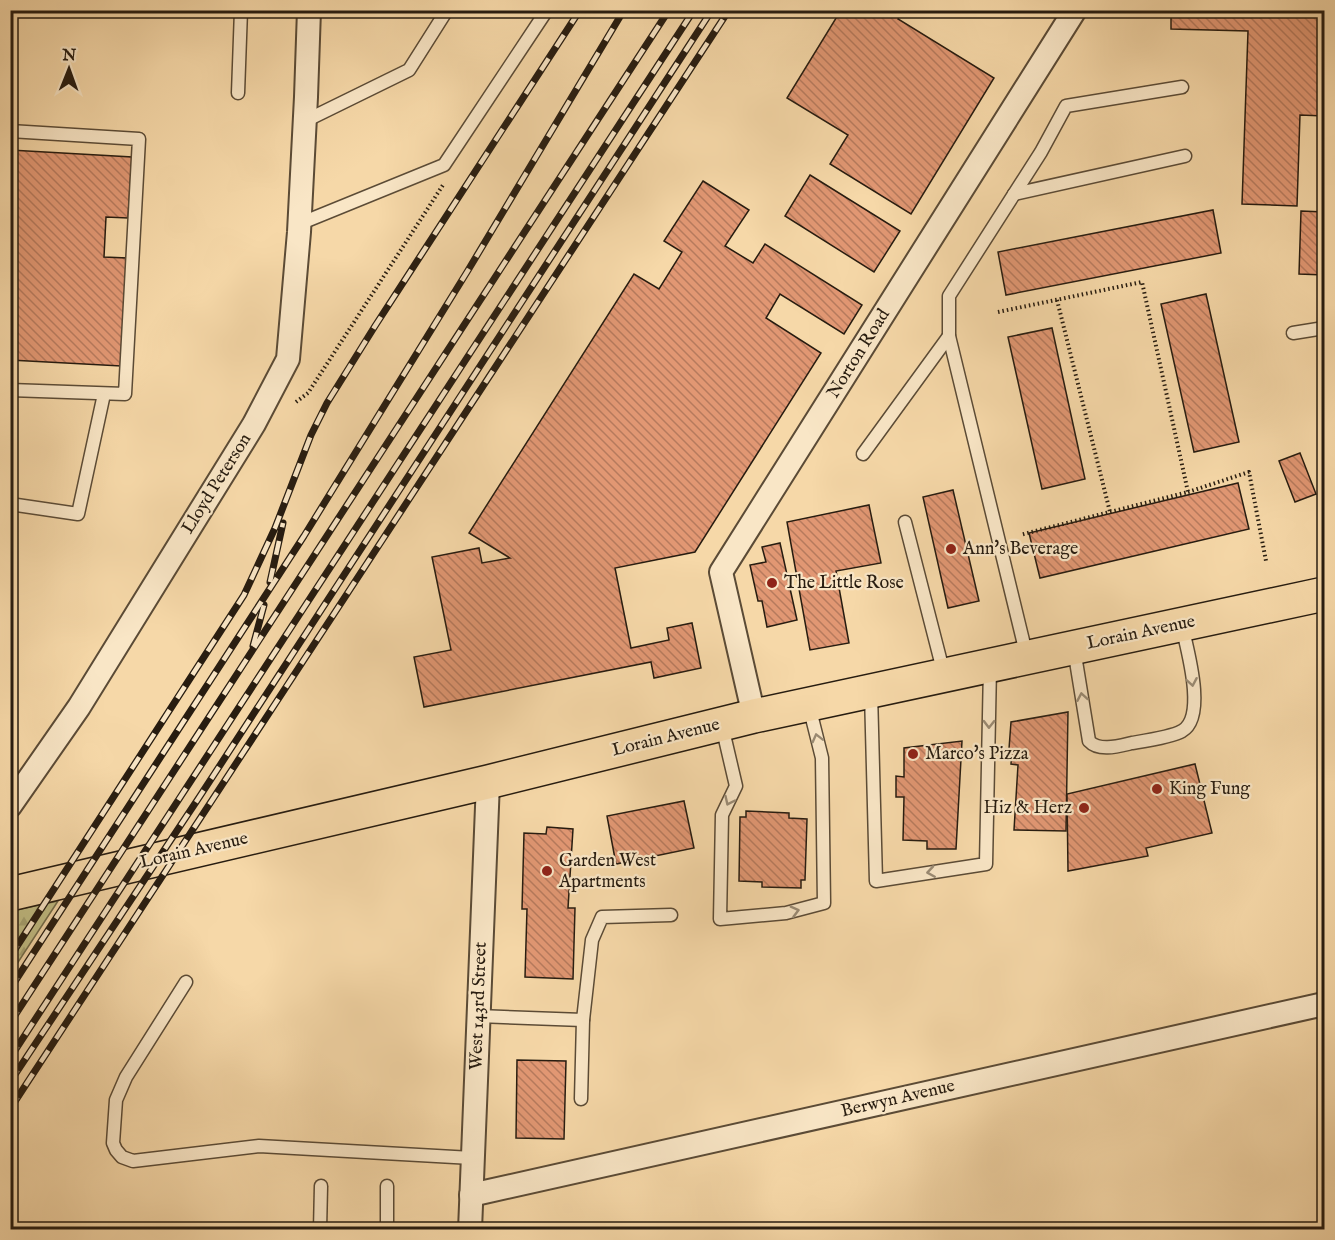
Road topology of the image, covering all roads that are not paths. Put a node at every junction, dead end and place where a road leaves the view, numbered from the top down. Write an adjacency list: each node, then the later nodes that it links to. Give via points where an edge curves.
1 (241, 10): 7 (lane)
2 (447, 10): 8 (lane, via 409,70)
3 (547, 10): 12 (lane, via 444,165)
4 (1075, 10): 29 (street, Norton Road, via 721,572)
5 (313, 11): 8 (street, Lloyd Peterson)
6 (1182, 87): 11 (lane, via 1066,106)
7 (238, 93)
8 (305, 121): 12 (street, Lloyd Peterson)
9 (10, 131): 17 (lane, via 139,140 125,394)
10 (1185, 156): 11 (lane)
11 (1014, 194): 15 (lane, via 949,296)
12 (299, 224): 32 (street, Lloyd Peterson, via 288,358 254,424 79,707)
13 (1324, 328): 14 (lane)
14 (1293, 333)
15 (949, 336): 18 (lane); 24 (lane)
16 (10, 390): 17 (lane)
17 (104, 394): 19 (lane, via 78,514)
18 (863, 454)
19 (10, 504)
20 (905, 522): 26 (lane)
21 (1324, 594): 22 (main road, Lorain Avenue)
22 (1182, 624): 23 (main road, Lorain Avenue); 23 (lane, one-way to 23, via 1196,700 1192,717 1181,732 1128,744 1105,747 1089,741)
23 (1074, 648): 24 (main road, Lorain Avenue)
24 (1027, 658): 25 (main road, Lorain Avenue)
25 (990, 666): 26 (main road, Lorain Avenue); 27 (lane, one-way to 27, via 986,864 876,881)
26 (944, 676): 27 (main road, Lorain Avenue)
27 (871, 692): 28 (main road, Lorain Avenue)
28 (808, 705): 29 (main road, Lorain Avenue); 30 (lane, one-way to 28, via 736,786 722,815 720,919 786,913 824,903 822,758)
29 (754, 717): 30 (main road, Lorain Avenue)
30 (722, 725): 31 (main road, Lorain Avenue)
31 (488, 782): 33 (main road, Lorain Avenue); 37 (street, West 143rd Street)
32 (10, 807)
33 (10, 894)
34 (671, 915): 38 (lane, via 602,917 592,940)
35 (186, 982): 40 (lane, via 126,1077 116,1100 113,1143 122,1157 133,1161 259,1146)
36 (1324, 1004): 43 (street, Berwyn Avenue)
37 (478, 1016): 38 (lane); 40 (street, West 143rd Street)
38 (583, 1020): 39 (lane)
39 (581, 1099)
40 (472, 1158): 43 (street, West 143rd Street)
41 (321, 1186): 44 (lane)
42 (387, 1186): 45 (lane)
43 (471, 1195): 46 (street, West 143rd Street)
44 (320, 1230)
45 (387, 1230)
46 (470, 1230)

